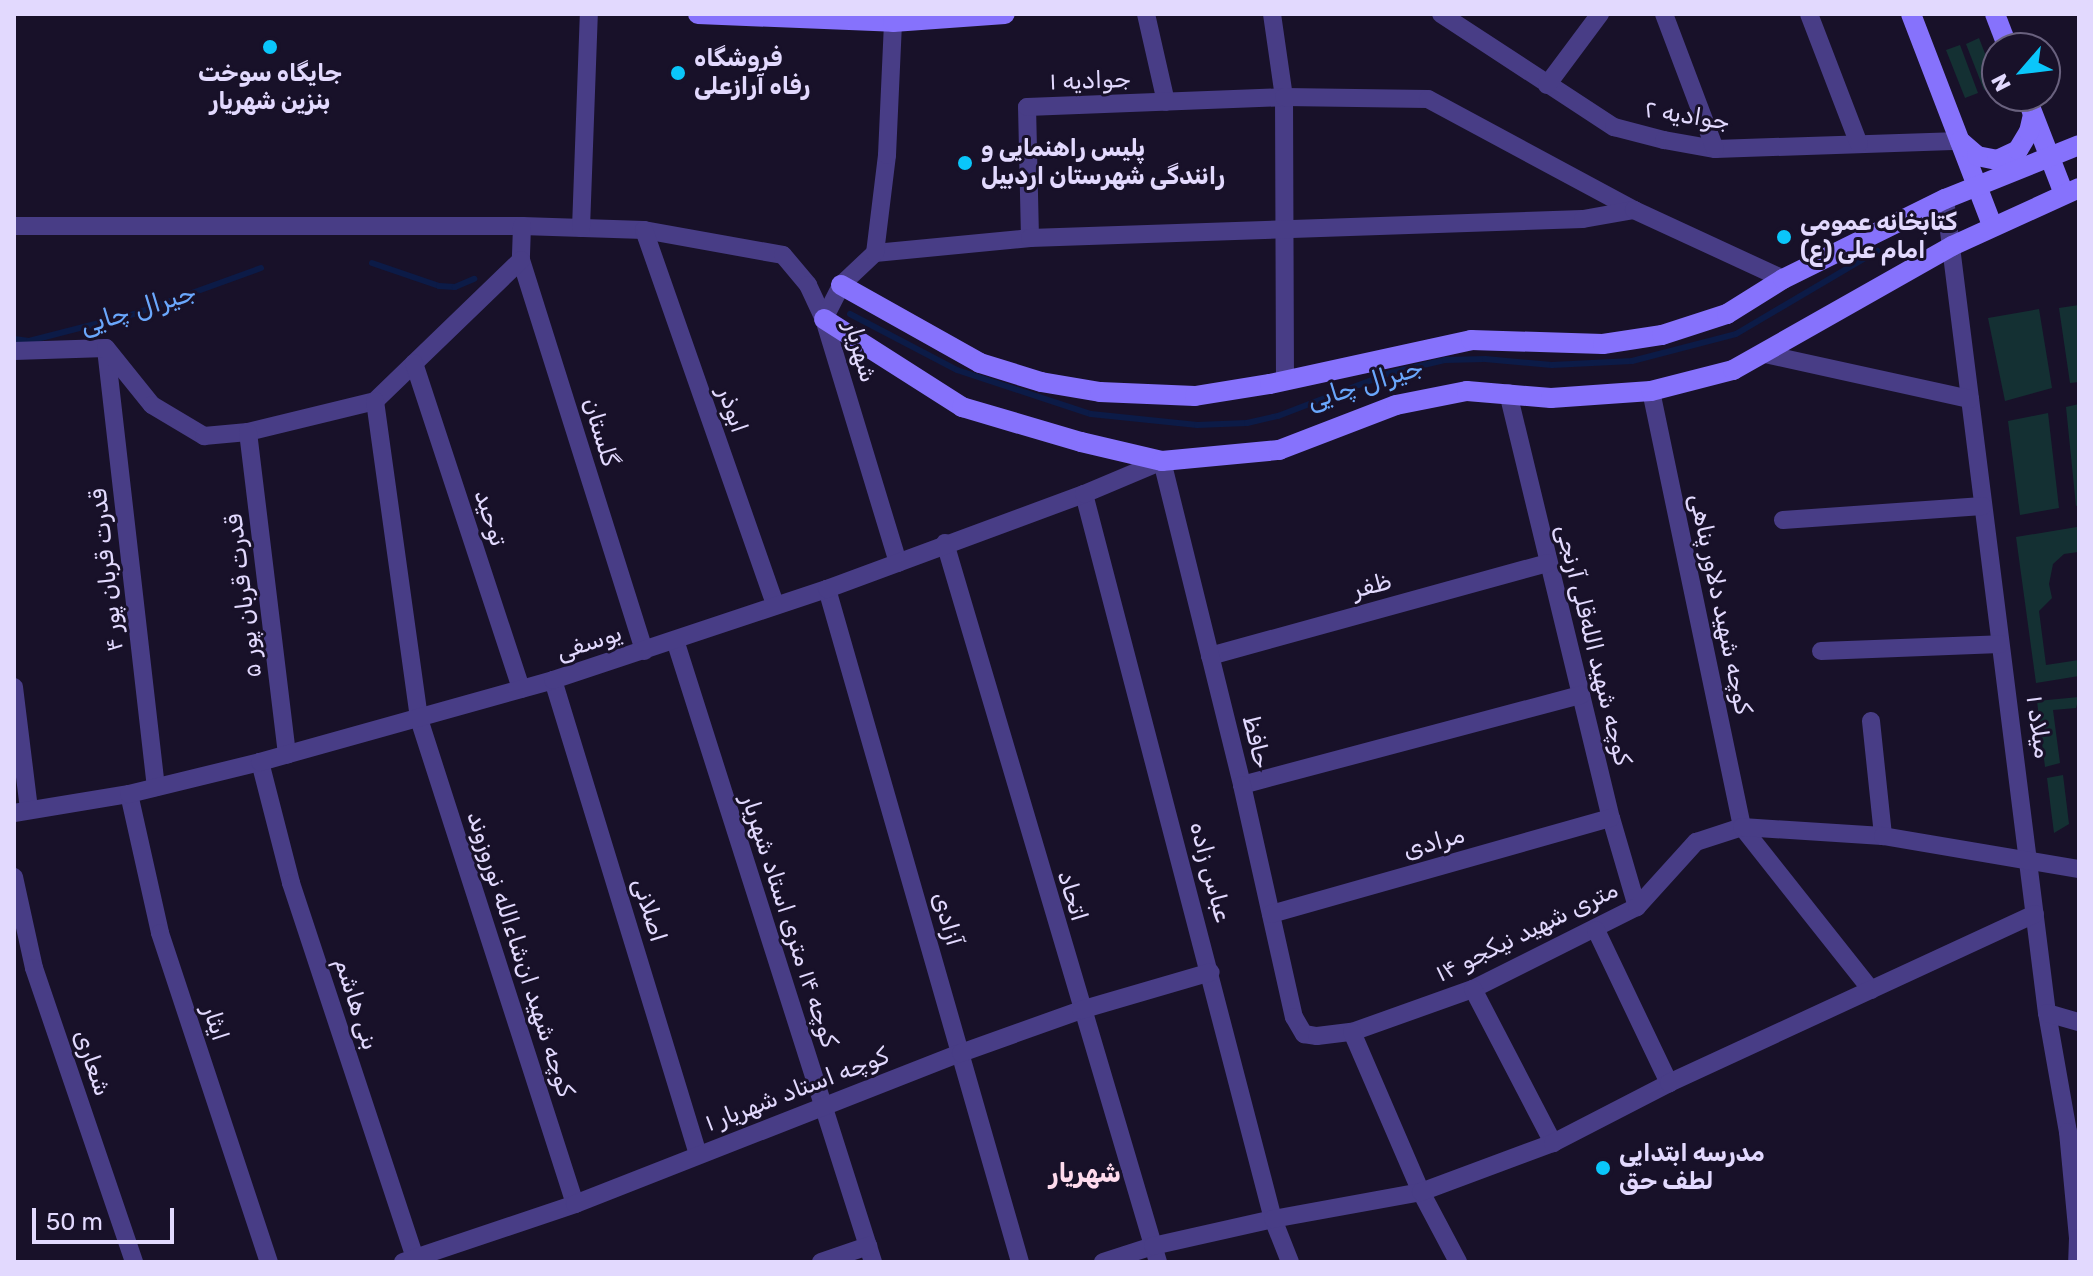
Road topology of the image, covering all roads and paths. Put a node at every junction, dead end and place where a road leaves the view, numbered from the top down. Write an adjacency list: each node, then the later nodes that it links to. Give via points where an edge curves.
1 (589, 14): 29 (street)
2 (698, 14): 11 (street)
3 (1005, 14): 11 (street)
4 (1146, 14): 14 (street)
5 (1272, 14): 13 (street)
6 (1441, 14): 12 (street, جوادیه ۲)
7 (1600, 14): 12 (street)
8 (1664, 14): 20 (street)
9 (1809, 14): 18 (street)
10 (1911, 14): 17 (street)
11 (893, 22): 34 (street, via 887,155)
12 (1547, 85): 20 (street, جوادیه ۲, via 1614,127)
13 (1284, 97): 14 (street, جوادیه ۱); 25 (street, جوادیه ۱, via 1428,99); 31 (street)
14 (1166, 102): 32 (street, جوادیه ۱, via 1027,107)
15 (2030, 112): 17 (street, via 2029,132 2018,150 1997,160 1977,156)
16 (2032, 112): 21 (street)
17 (1960, 141): 18 (street, جوادیه ۲); 22 (street)
18 (1859, 144): 20 (street, جوادیه ۲)
19 (2079, 145): 21 (street)
20 (1715, 149)
21 (2049, 157): 22 (street); 23 (street)
22 (1974, 186): 24 (street); 26 (street)
23 (2071, 191): 26 (street)
24 (1945, 199): 33 (street, میلاد ۱); 36 (street)
25 (1634, 210): 31 (street, via 1583,219); 36 (street, جوادیه ۱)
26 (1992, 225): 33 (street)
27 (14, 226): 28 (street)
28 (522, 226): 29 (street); 35 (street, گلستان)
29 (581, 228): 30 (street)
30 (644, 230): 38 (street, via 783,255 808,285); 57 (street, ابوذر)
31 (1287, 231): 32 (street); 43 (street)
32 (1030, 238): 34 (street)
33 (1952, 246): 41 (street); 46 (street, میلاد ۱)
34 (875, 253): 37 (street, شهریار)
35 (521, 260): 42 (street); 60 (street, گلستان)
36 (1783, 279): 43 (street, via 1727,314 1662,335 1603,344 1471,340)
37 (841, 285): 38 (street, شهریار); 43 (street, via 980,363 1041,382 1100,392 1195,396)
38 (824, 319): 49 (street, via 962,407); 54 (street, شهریار)
39 (106, 348): 40 (street); 48 (street, via 152,405 204,436); 72 (street, قدرت قربان پور ۴)
40 (14, 351)
41 (1765, 354): 44 (street, via 1733,370); 46 (street)
42 (414, 363): 47 (street); 65 (street, توحید)
43 (1285, 380)
44 (1651, 391): 45 (street, via 1551,398); 76 (street, کوچه شهید دلاور پناهی)
45 (1508, 393): 49 (street, via 1467,391 1396,405 1279,450); 55 (street, کوچه شهید الله‌قلی آرنجی)
46 (1970, 399): 51 (street, میلاد ۱)
47 (375, 401): 48 (street); 67 (street, کوچه شهید ان‌شاءالله نوروزوند)
48 (248, 432): 69 (street, قدرت قربان پور ۵)
49 (1162, 461): 50 (street, یوسفی); 62 (street, حافظ)
50 (1084, 494): 53 (street, یوسفی); 85 (street, عباس زاده)
51 (1983, 506): 52 (street); 59 (street, میلاد ۱)
52 (1783, 520)
53 (945, 543): 54 (street, یوسفی); 88 (street, اتحاد)
54 (898, 563): 56 (street, یوسفی)
55 (1547, 563): 62 (street, ظفر); 66 (street, کوچه شهید الله‌قلی آرنجی)
56 (827, 589): 57 (street, یوسفی); 93 (street, آزادی)
57 (775, 605): 58 (street, یوسفی)
58 (675, 640): 60 (street, یوسفی); 95 (street, کوچه ۱۴ متری استاد شهریار)
59 (2000, 644): 61 (street); 78 (street, میلاد ۱)
60 (644, 651): 63 (street, یوسفی)
61 (1821, 651)
62 (1210, 656): 71 (street, حافظ)
63 (553, 680): 65 (street, یوسفی); 98 (street, اصلانی)
64 (14, 687): 74 (street)
65 (521, 689): 67 (street, یوسفی)
66 (1581, 695): 71 (street); 75 (street, کوچه شهید الله‌قلی آرنجی)
67 (419, 719): 69 (street, یوسفی); 100 (street, کوچه شهید ان‌شاءالله نوروزوند)
68 (1871, 721): 77 (street)
69 (287, 755): 70 (street, یوسفی)
70 (260, 762): 72 (street, یوسفی); 104 (street, بنی هاشم, via 291,883)
71 (1242, 785): 82 (street, حافظ)
72 (156, 787): 73 (street, یوسفی)
73 (129, 794): 74 (street, یوسفی); 106 (street, ایثار, via 160,933)
74 (22, 812)
75 (1611, 818): 81 (street, کوچه شهید الله‌قلی آرنجی); 82 (street, مرادی)
76 (1742, 827): 77 (street, ۱۴ متری شهید نیکجو); 81 (street, ۱۴ متری شهید نیکجو, via 1696,842); 87 (street)
77 (1883, 836): 78 (street, ۱۴ متری شهید نیکجو)
78 (2029, 861): 79 (street, ۱۴ متری شهید نیکجو); 83 (street, میلاد ۱)
79 (2079, 869)
80 (14, 877): 105 (street, شعاری, via 34,968)
81 (1637, 907): 84 (street, ۱۴ متری شهید نیکجو)
82 (1271, 914): 92 (street, حافظ, via 1294,1017)
83 (2035, 914): 87 (street); 89 (street, میلاد ۱)
84 (1596, 930): 86 (street, ۱۴ متری شهید نیکجو); 94 (street)
85 (1211, 972): 88 (street, کوچه استاد شهریار ۱); 101 (street, عباس زاده)
86 (1473, 989): 91 (street, ۱۴ متری شهید نیکجو); 97 (street)
87 (1871, 990): 94 (street)
88 (1081, 1010): 93 (street, کوچه استاد شهریار ۱); 103 (street, اتحاد)
89 (2047, 1013): 90 (street); 96 (street, میلاد ۱)
90 (2079, 1022)
91 (1352, 1032): 92 (street, ۱۴ متری شهید نیکجو); 99 (street)
92 (1304, 1034)
93 (961, 1053): 95 (street, کوچه استاد شهریار ۱); 108 (street, آزادی)
94 (1669, 1083): 97 (street)
95 (822, 1106): 98 (street, کوچه استاد شهریار ۱); 102 (street, کوچه ۱۴ متری استاد شهریار)
96 (2074, 1138): 112 (street, میلاد ۱)
97 (1553, 1143): 99 (street)
98 (698, 1154): 100 (street, کوچه استاد شهریار ۱)
99 (1421, 1192): 101 (street); 111 (street)
100 (575, 1204): 104 (street, کوچه استاد شهریار ۱)
101 (1273, 1219): 103 (street); 110 (street, عباس زاده)
102 (870, 1254): 107 (street)
103 (1155, 1254): 109 (street)
104 (409, 1260)
105 (134, 1262)
106 (269, 1262)
107 (821, 1262)
108 (1020, 1262)
109 (1103, 1262)
110 (1290, 1262)
111 (1458, 1262)
112 (2077, 1262)

